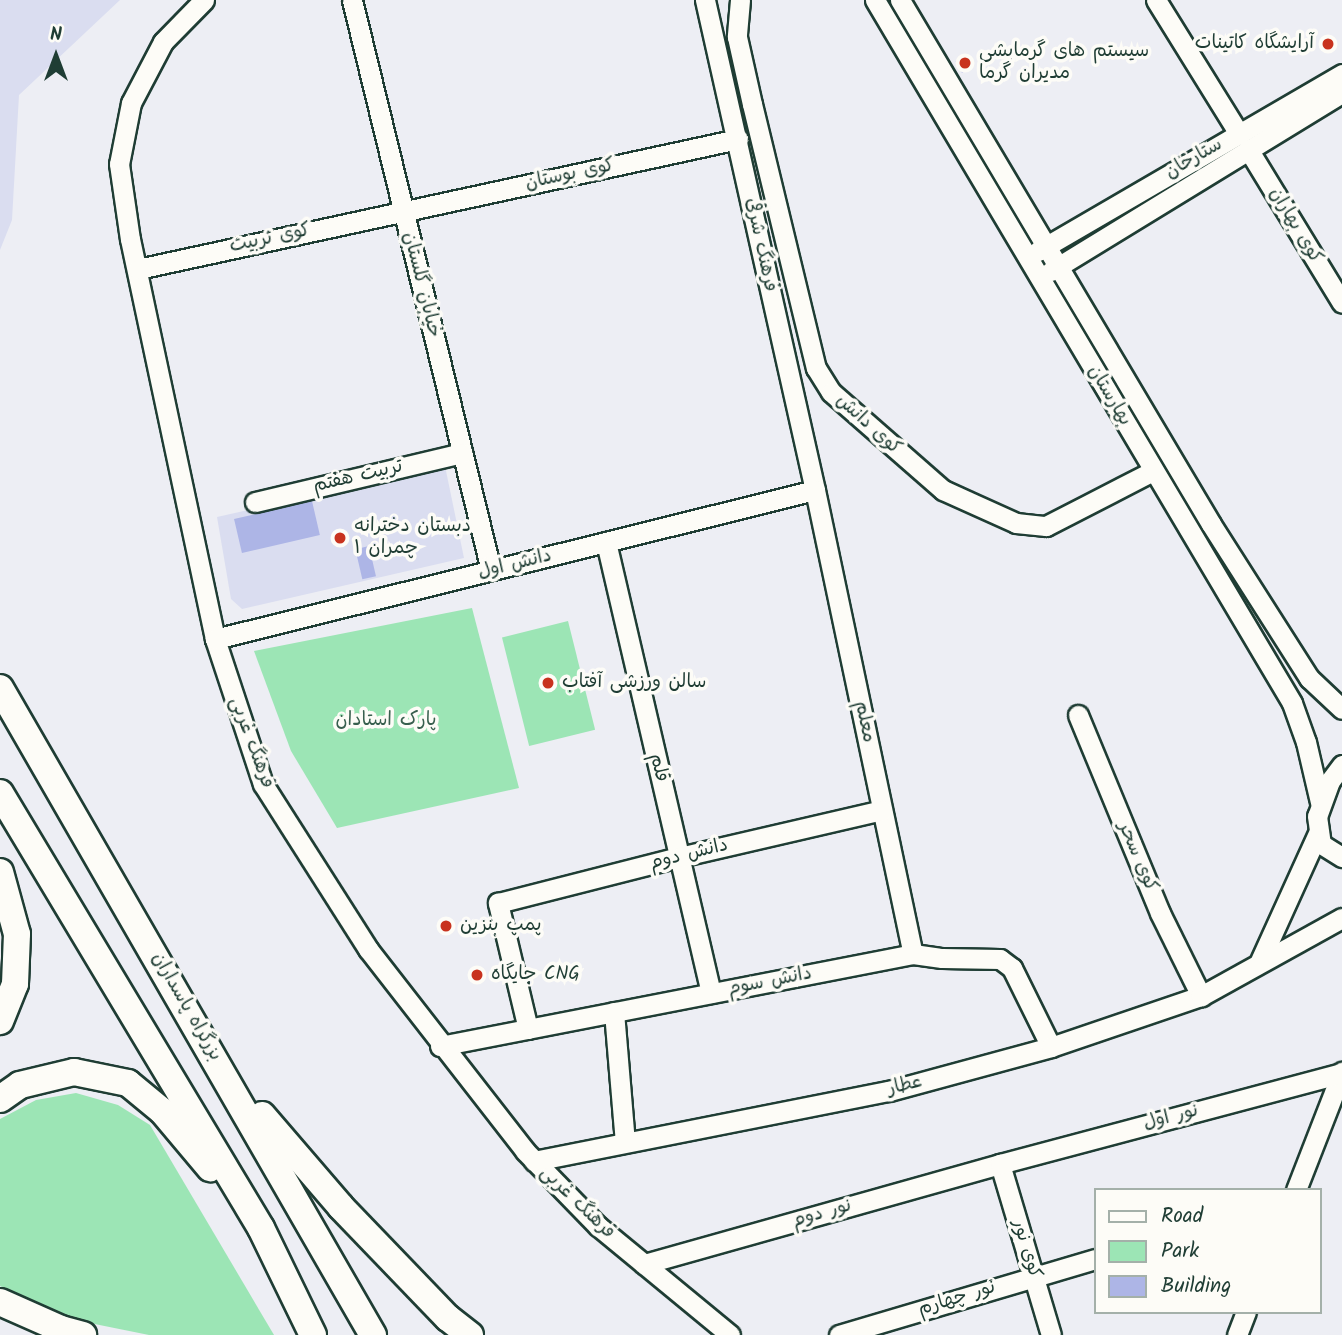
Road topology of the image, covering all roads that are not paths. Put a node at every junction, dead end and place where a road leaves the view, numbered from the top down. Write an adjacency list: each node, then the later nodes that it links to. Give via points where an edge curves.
1 (204, 0): 16 (street, فرهنگ غربی, via 163,42 131,103 119,164)
2 (352, 0): 12 (street, خیابان گلستان)
3 (705, 0): 10 (street, فرهنگ شرقی)
4 (740, 0): 20 (street, کوی دانش, via 737,37 752,104 816,368 831,392 943,490 1016,523 1046,526)
5 (875, 0): 14 (street, بهارستان)
6 (900, 0): 13 (street, بهارستان)
7 (1156, 0): 11 (street, کوی بهاران)
8 (1342, 74): 11 (street, ستارخان)
9 (1342, 93): 11 (street, ستارخان)
10 (738, 139): 12 (street, کوی بوستان); 21 (street, فرهنگ شرقی)
11 (1243, 142): 13 (street, ستارخان); 15 (street, ستارخان); 18 (street, کوی بهاران)
12 (402, 211): 16 (street, کوی تربیت); 19 (street, خیابان گلستان)
13 (1046, 244): 14 (street, ستارخان); 15 (street, بهارستان)
14 (1027, 260): 17 (street, بهارستان)
15 (1060, 266): 17 (street, ستارخان); 27 (street, بهارستان, via 1211,524 1309,678)
16 (138, 270): 25 (street, فرهنگ غربی)
17 (1038, 278): 20 (street, بهارستان)
18 (1342, 303)
19 (462, 453): 22 (street, تربیت هفتم); 24 (street, خیابان گلستان)
20 (1153, 471): 31 (street, بهارستان, via 1292,703)
21 (815, 491): 23 (street, دانش اول); 32 (street, معلم)
22 (255, 502)
23 (606, 542): 24 (street, دانش اول); 34 (street, قلم)
24 (491, 570): 25 (street, دانش اول)
25 (215, 639): 45 (street, فرهنگ غربی, via 263,784 368,949)
26 (0, 688): 47 (highway, بزرگراه پاسداران)
27 (1342, 709)
28 (1079, 715): 41 (street, کوی سحر, via 1160,913)
29 (1342, 765): 31 (street)
30 (0, 793): 54 (highway)
31 (1320, 802): 33 (street)
32 (882, 810): 34 (street, دانش دوم); 38 (street, معلم)
33 (1318, 833): 35 (street, via 1321,844); 39 (street)
34 (679, 857): 40 (street, قلم); 44 (street, دانش دوم, via 498,904)
35 (1342, 858)
36 (0, 872): 43 (highway, via 18,934 15,984)
37 (1342, 918): 39 (street, عطار)
38 (912, 954): 40 (street, دانش سوم); 46 (street, دانش سوم, via 1000,959 1012,968)
39 (1260, 961): 41 (street, عطار)
40 (711, 993): 42 (street, دانش سوم)
41 (1201, 996): 46 (street, عطار)
42 (614, 1012): 44 (street, دانش سوم); 50 (street)
43 (0, 1021)
44 (528, 1029): 45 (street, دانش سوم)
45 (440, 1046): 51 (street, فرهنگ غربی)
46 (1051, 1047): 50 (street, عطار, via 889,1091)
47 (224, 1071): 60 (highway, بزرگراه پاسداران); 63 (highway, via 341,1207)
48 (1342, 1073): 52 (street, نور اول); 53 (street)
49 (0, 1099): 54 (highway, via 20,1085 74,1072 128,1083 162,1111)
50 (625, 1142): 51 (street, عطار)
51 (534, 1161): 56 (street, فرهنگ غربی, via 598,1227)
52 (1000, 1164): 56 (street, نور دوم); 57 (street, کوی نور)
53 (1297, 1188)
54 (261, 1228): 62 (highway)
55 (1094, 1259): 57 (street, نور چهارم)
56 (644, 1264): 64 (street, فرهنگ غربی)
57 (1034, 1275): 65 (street, نور چهارم); 66 (street, کوی نور)
58 (0, 1302): 61 (highway)
59 (1245, 1314): 67 (street)
60 (371, 1331)
61 (83, 1335)
62 (313, 1335)
63 (470, 1335)
64 (730, 1335)
65 (839, 1335)
66 (1051, 1335)
67 (1237, 1335)

